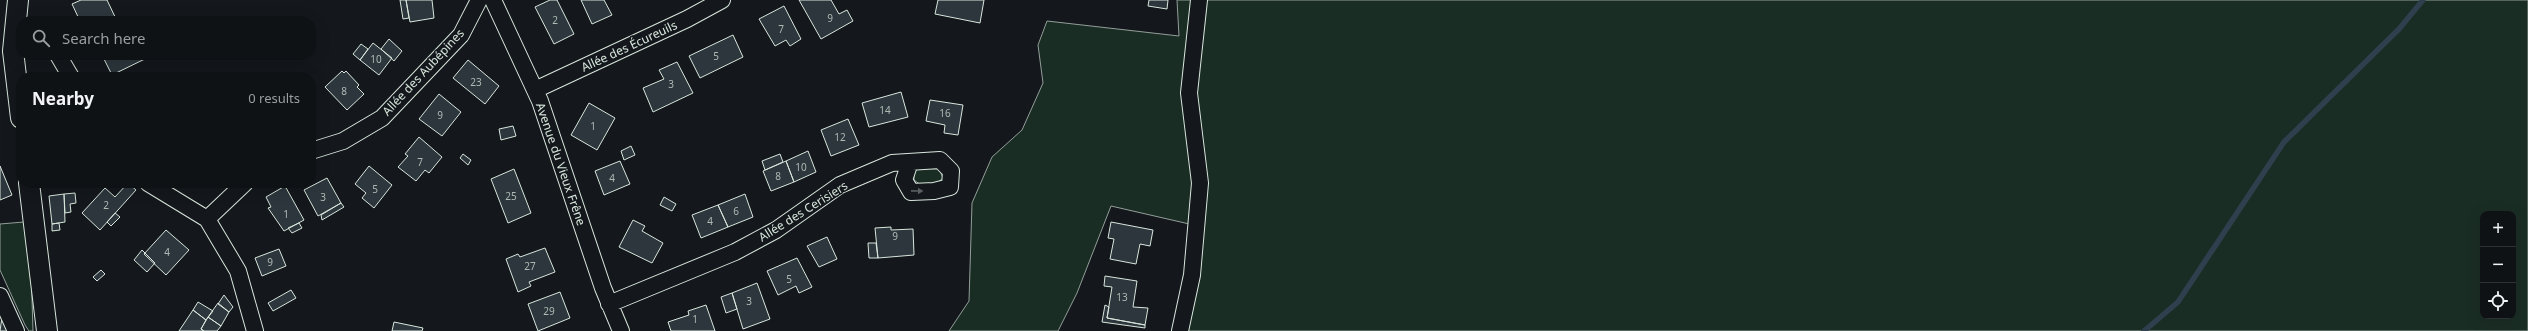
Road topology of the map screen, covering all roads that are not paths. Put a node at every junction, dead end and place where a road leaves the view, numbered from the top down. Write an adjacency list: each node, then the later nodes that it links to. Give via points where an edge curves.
1 (479, 0): 10 (street, Allée des Aubépines, via 461,35 382,118 343,141)
2 (493, 0): 9 (street, Avenue du Vieux Frêne)
3 (722, 0): 9 (street, Allée des Écureuils)
4 (1199, 0): 22 (street, via 1189,94 1200,183 1192,275)
5 (16, 32): 8 (street, via 13,52)
6 (61, 60): 7 (street)
7 (68, 72)
8 (16, 77)
9 (535, 90): 17 (street, Avenue du Vieux Frêne)
10 (316, 149)
11 (910, 162): 17 (street, Allée des Cerisiers, via 892,164 840,185 776,230 735,252)
12 (30, 188): 19 (street)
13 (156, 188): 15 (street)
14 (240, 188): 15 (street)
15 (207, 219): 20 (street, via 238,271)
16 (0, 296): 18 (street)
17 (610, 304): 21 (street, Avenue du Vieux Frêne)
18 (16, 331)
19 (47, 331)
20 (255, 331)
21 (621, 331)
22 (1180, 331)

